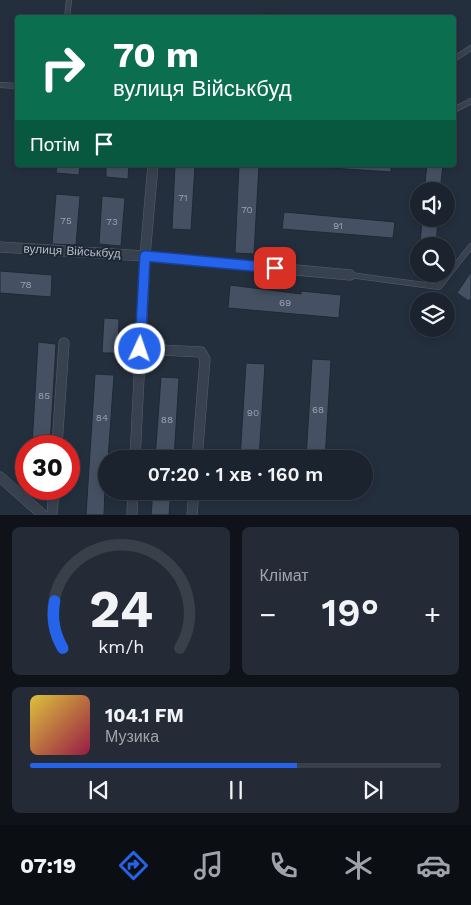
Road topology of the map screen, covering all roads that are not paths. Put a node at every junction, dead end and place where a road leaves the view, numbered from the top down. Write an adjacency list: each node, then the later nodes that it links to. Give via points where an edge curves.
1 (69, 0): 2 (lane)
2 (67, 15)
3 (471, 48): 4 (lane)
4 (456, 58)
5 (0, 85): 6 (lane)
6 (15, 86)
7 (471, 101): 8 (lane)
8 (456, 109)
9 (153, 167): 12 (street)
10 (471, 246): 13 (lane, вулиця Військбуд, via 439,287)
11 (0, 247): 12 (street, вулиця Військбуд)
12 (145, 256): 13 (street, вулиця Військбуд); 15 (street)
13 (350, 274)
14 (64, 343): 16 (street)
15 (140, 349): 17 (street); 18 (street, via 201,352 205,359)
16 (58, 435)
17 (135, 450)
18 (198, 450)
19 (0, 476): 23 (street)
20 (53, 500): 24 (street)
21 (133, 500): 25 (street)
22 (193, 500): 26 (street)
23 (43, 515)
24 (52, 515)
25 (132, 515)
26 (192, 515)

